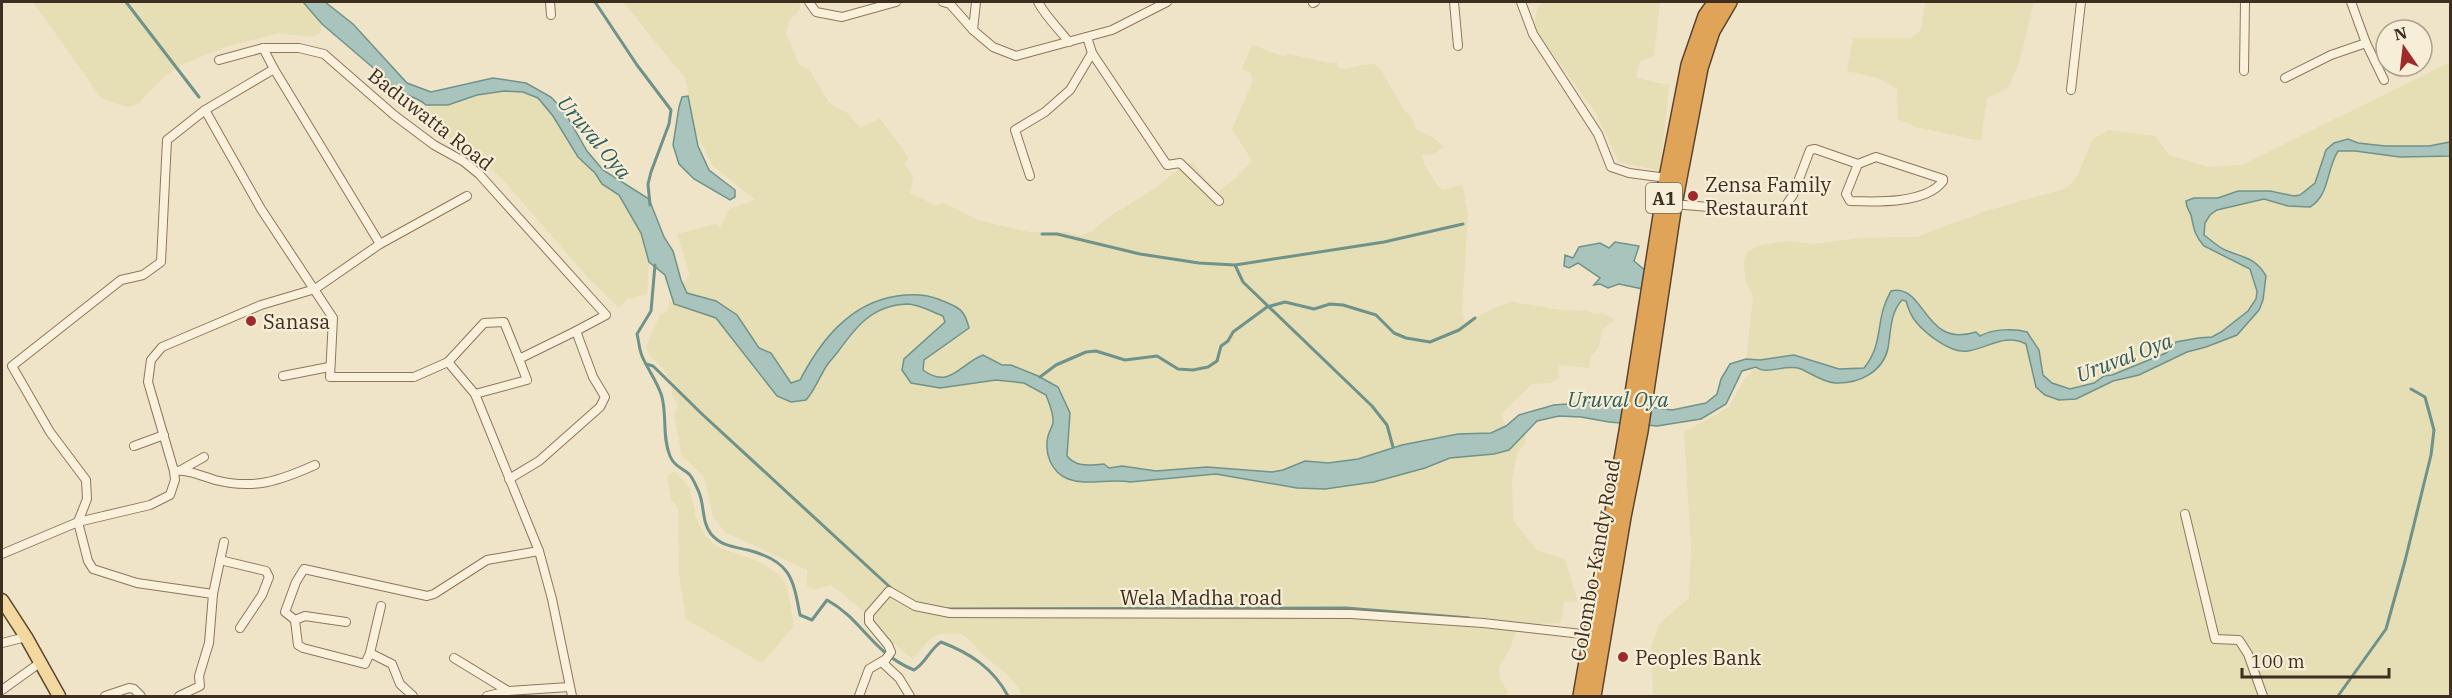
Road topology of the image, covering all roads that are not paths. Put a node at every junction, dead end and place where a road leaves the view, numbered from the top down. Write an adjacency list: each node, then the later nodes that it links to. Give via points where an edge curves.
1 (550, 2): 15 (street)
2 (809, 2): 3 (street, via 816,12 842,17)
3 (896, 2)
4 (943, 2): 16 (street, via 950,4)
5 (976, 2): 16 (street)
6 (1038, 2): 18 (street, via 1045,16)
7 (1454, 2): 20 (street)
8 (1521, 2): 32 (street, via 1533,34 1598,134 1611,167)
9 (1716, 2): 32 (highway, A1, via 1706,16 1689,64)
10 (1729, 2): 35 (highway, A1, via 1712,31 1700,68)
11 (2081, 2): 28 (street)
12 (2245, 2): 25 (street)
13 (2351, 2): 19 (street)
14 (1161, 3): 17 (street, via 1112,30)
15 (551, 15)
16 (974, 30): 18 (street, via 993,47 1016,56)
17 (1087, 37): 18 (street); 22 (street)
18 (1069, 42)
19 (2366, 43): 26 (street); 27 (street)
20 (1458, 46)
21 (262, 48): 23 (street, Baduwatta Road); 24 (street); 38 (street, Baduwatta Road, via 299,48 324,54 402,121 479,174 606,315)
22 (1092, 53): 31 (street, via 1070,90 1045,112 1015,130); 34 (street, via 1167,165 1180,163)
23 (219, 60)
24 (274, 69): 29 (street); 36 (street)
25 (2244, 71)
26 (2285, 78)
27 (2385, 81)
28 (2071, 90)
29 (205, 110): 37 (street, via 261,209); 51 (street, via 167,140 161,262 143,275 122,280 12,366 50,432 86,480 87,499)
30 (1858, 164): 30 (street, via 1876,157 1943,181 1938,188 1903,199 1884,203 1850,201 1846,194); 35 (street, via 1810,150 1793,195 1784,208 1771,212)
31 (1029, 176)
32 (1667, 178): 35 (highway, A1)
33 (466, 196): 36 (street, Baduwatta Road)
34 (1219, 201)
35 (1669, 203): 56 (highway, Colombo-Kandy Road / A1, via 1634,431)
36 (380, 244): 37 (street, Baduwatta Road)
37 (314, 287): 41 (street, via 333,318); 44 (street, Baduwatta Road, via 162,347 151,360 148,382)
38 (576, 331): 39 (street); 49 (street, via 592,377 605,396 600,407 539,461)
39 (519, 359): 40 (street, via 504,322 484,323); 43 (street, via 527,380)
40 (448, 362): 41 (street, via 414,377 330,376); 43 (street)
41 (329, 367): 42 (street)
42 (283, 376)
43 (475, 394): 49 (street)
44 (164, 435): 45 (street); 48 (street, Baduwatta Road)
45 (134, 446)
46 (204, 457): 48 (street)
47 (315, 465): 48 (street, via 279,481 248,485)
48 (177, 471): 51 (street, via 171,495 150,505)
49 (508, 479): 53 (street)
50 (2185, 514): 84 (street, via 2215,639 2239,640)
51 (78, 525): 54 (street); 57 (street, via 93,569 137,584)
52 (224, 542): 55 (street)
53 (539, 551): 60 (street, via 487,560 427,596 304,569 285,612); 70 (street)
54 (2, 554)
55 (220, 560): 57 (street); 62 (street, via 266,572 268,577 262,595)
56 (1606, 579): 63 (highway, Colombo-Kandy Road / A1); 83 (highway, Colombo-Kandy Road / A1)
57 (213, 594): 76 (street, via 200,686)
58 (2, 600): 64 (main road)
59 (381, 606): 66 (street)
60 (296, 620): 61 (street, via 305,616); 66 (street, via 298,645 303,648 365,664)
61 (346, 622)
62 (240, 628)
63 (1591, 636): 67 (street, Wela Madha road, via 1483,623 1351,614 950,613 915,606 889,591 869,614 869,622 888,645); 82 (highway, Colombo-Kandy Road / A1)
64 (26, 637): 65 (street); 69 (main road)
65 (2, 643)
66 (370, 653): 77 (street, via 392,664 400,684)
67 (888, 656): 80 (street, via 869,669); 81 (street, via 884,664)
68 (454, 658): 72 (street)
69 (40, 662): 71 (street); 73 (main road)
70 (569, 687): 72 (street); 79 (street)
71 (2, 690)
72 (508, 691): 78 (street)
73 (59, 696)
74 (105, 696): 75 (street, via 129,688)
75 (141, 696)
76 (178, 696)
77 (413, 696)
78 (487, 696)
79 (572, 696)
80 (859, 696)
81 (910, 696)
82 (1581, 696)
83 (1593, 696)
84 (2263, 696)

